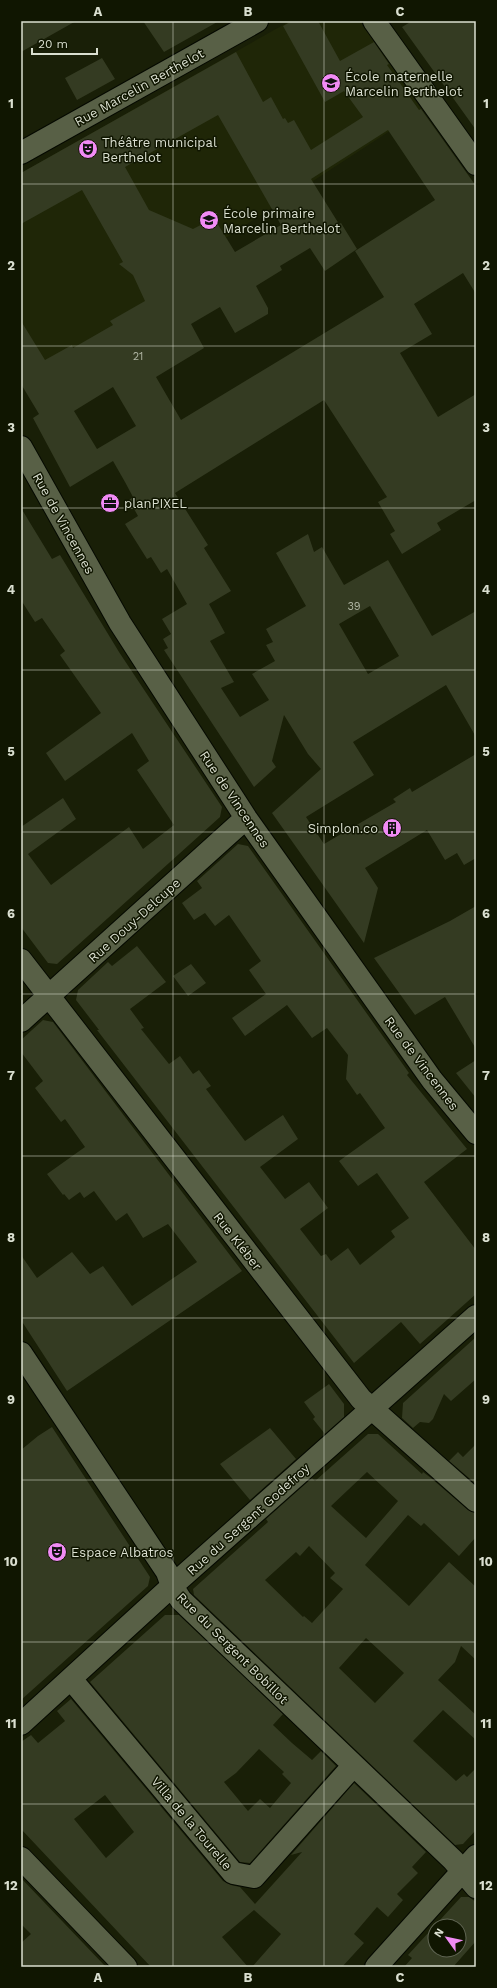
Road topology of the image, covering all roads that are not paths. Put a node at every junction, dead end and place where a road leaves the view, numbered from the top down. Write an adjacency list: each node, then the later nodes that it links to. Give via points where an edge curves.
1 (257, 21): 3 (street, Rue Marcelin Berthelot)
2 (374, 21): 4 (street)
3 (21, 153)
4 (476, 164)
5 (21, 447): 6 (street, Rue de Vincennes, via 120,623)
6 (246, 818): 8 (street, Rue Douy-Delcupe); 10 (street, Rue de Vincennes, via 432,1080)
7 (21, 960): 8 (street, Rue Kléber)
8 (48, 997): 9 (street, Rue Douy-Delcupe); 13 (street, Rue Kléber, via 361,1399)
9 (21, 1021)
10 (476, 1133)
11 (476, 1316): 13 (street, Rue du Sergent Godefroy)
12 (21, 1353): 15 (street, Rue du Sergent Bobillot, via 167,1572)
13 (372, 1409): 14 (street, Rue Kléber); 15 (street, Rue du Sergent Godefroy)
14 (476, 1501)
15 (172, 1586): 16 (street, Rue du Sergent Godefroy); 18 (street, Rue du Sergent Bobillot, via 182,1600)
16 (71, 1679): 17 (street, Rue du Sergent Godefroy); 18 (street, Villa de la Tourelle, via 233,1873 254,1878)
17 (21, 1724)
18 (353, 1766): 20 (street, Rue du Sergent Bobillot, via 453,1860)
19 (21, 1858): 21 (street)
20 (471, 1872): 22 (street)
21 (126, 1967)
22 (376, 1967)

